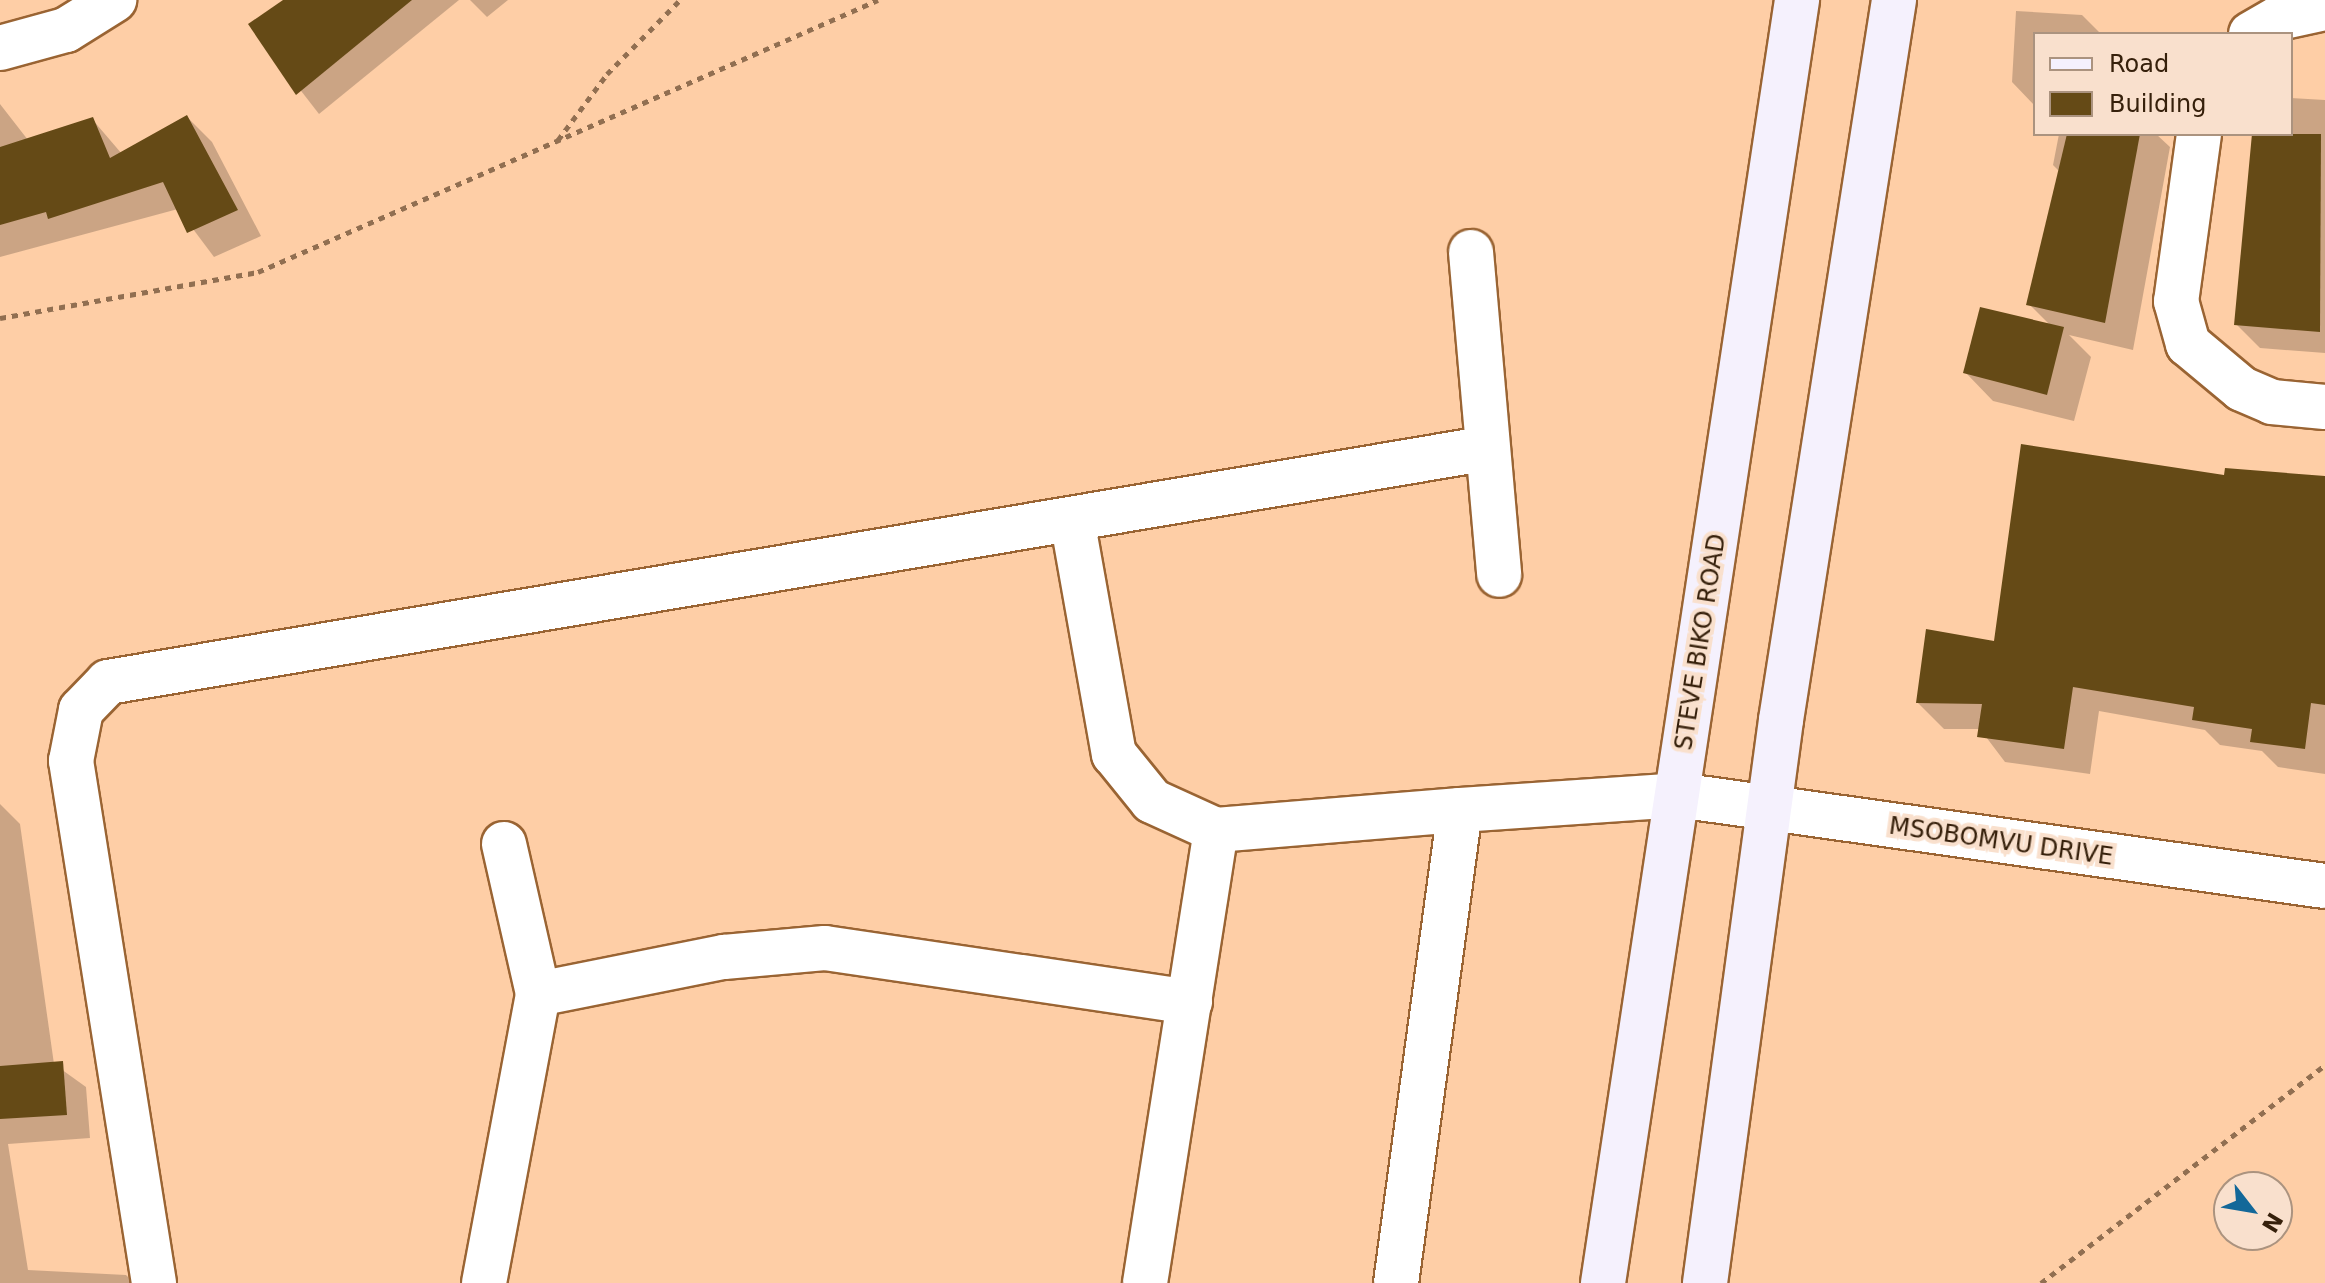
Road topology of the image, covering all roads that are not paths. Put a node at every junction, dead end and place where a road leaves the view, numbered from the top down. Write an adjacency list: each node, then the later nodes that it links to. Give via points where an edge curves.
1 (114, 0): 6 (street, via 66,30)
2 (1797, 0): 13 (street, STEVE BIKO ROAD)
3 (1894, 0): 14 (street)
4 (2325, 8): 5 (street, via 2279,18)
5 (2254, 32)
6 (0, 48)
7 (2199, 136): 9 (street, via 2176,301 2188,344 2242,389 2272,402)
8 (1471, 252): 10 (street)
9 (2325, 407)
10 (1483, 449): 11 (street); 12 (street)
11 (1072, 519): 16 (street, via 1114,754 1152,801); 21 (street, via 108,682 81,710 71,761)
12 (1499, 575)
13 (1678, 795): 14 (street, MSOBOMVU DRIVE); 15 (street, MSOBOMVU DRIVE); 25 (street, STEVE BIKO ROAD)
14 (1769, 809): 18 (street, MSOBOMVU DRIVE); 26 (street)
15 (1460, 810): 16 (street, MSOBOMVU DRIVE); 24 (street)
16 (1216, 830): 20 (street)
17 (504, 844): 19 (street)
18 (2325, 886)
19 (538, 994): 20 (street, via 724,957 825,948); 22 (street)
20 (1190, 1002): 23 (street)
21 (154, 1283)
22 (484, 1283)
23 (1145, 1283)
24 (1396, 1283)
25 (1603, 1283)
26 (1705, 1283)

